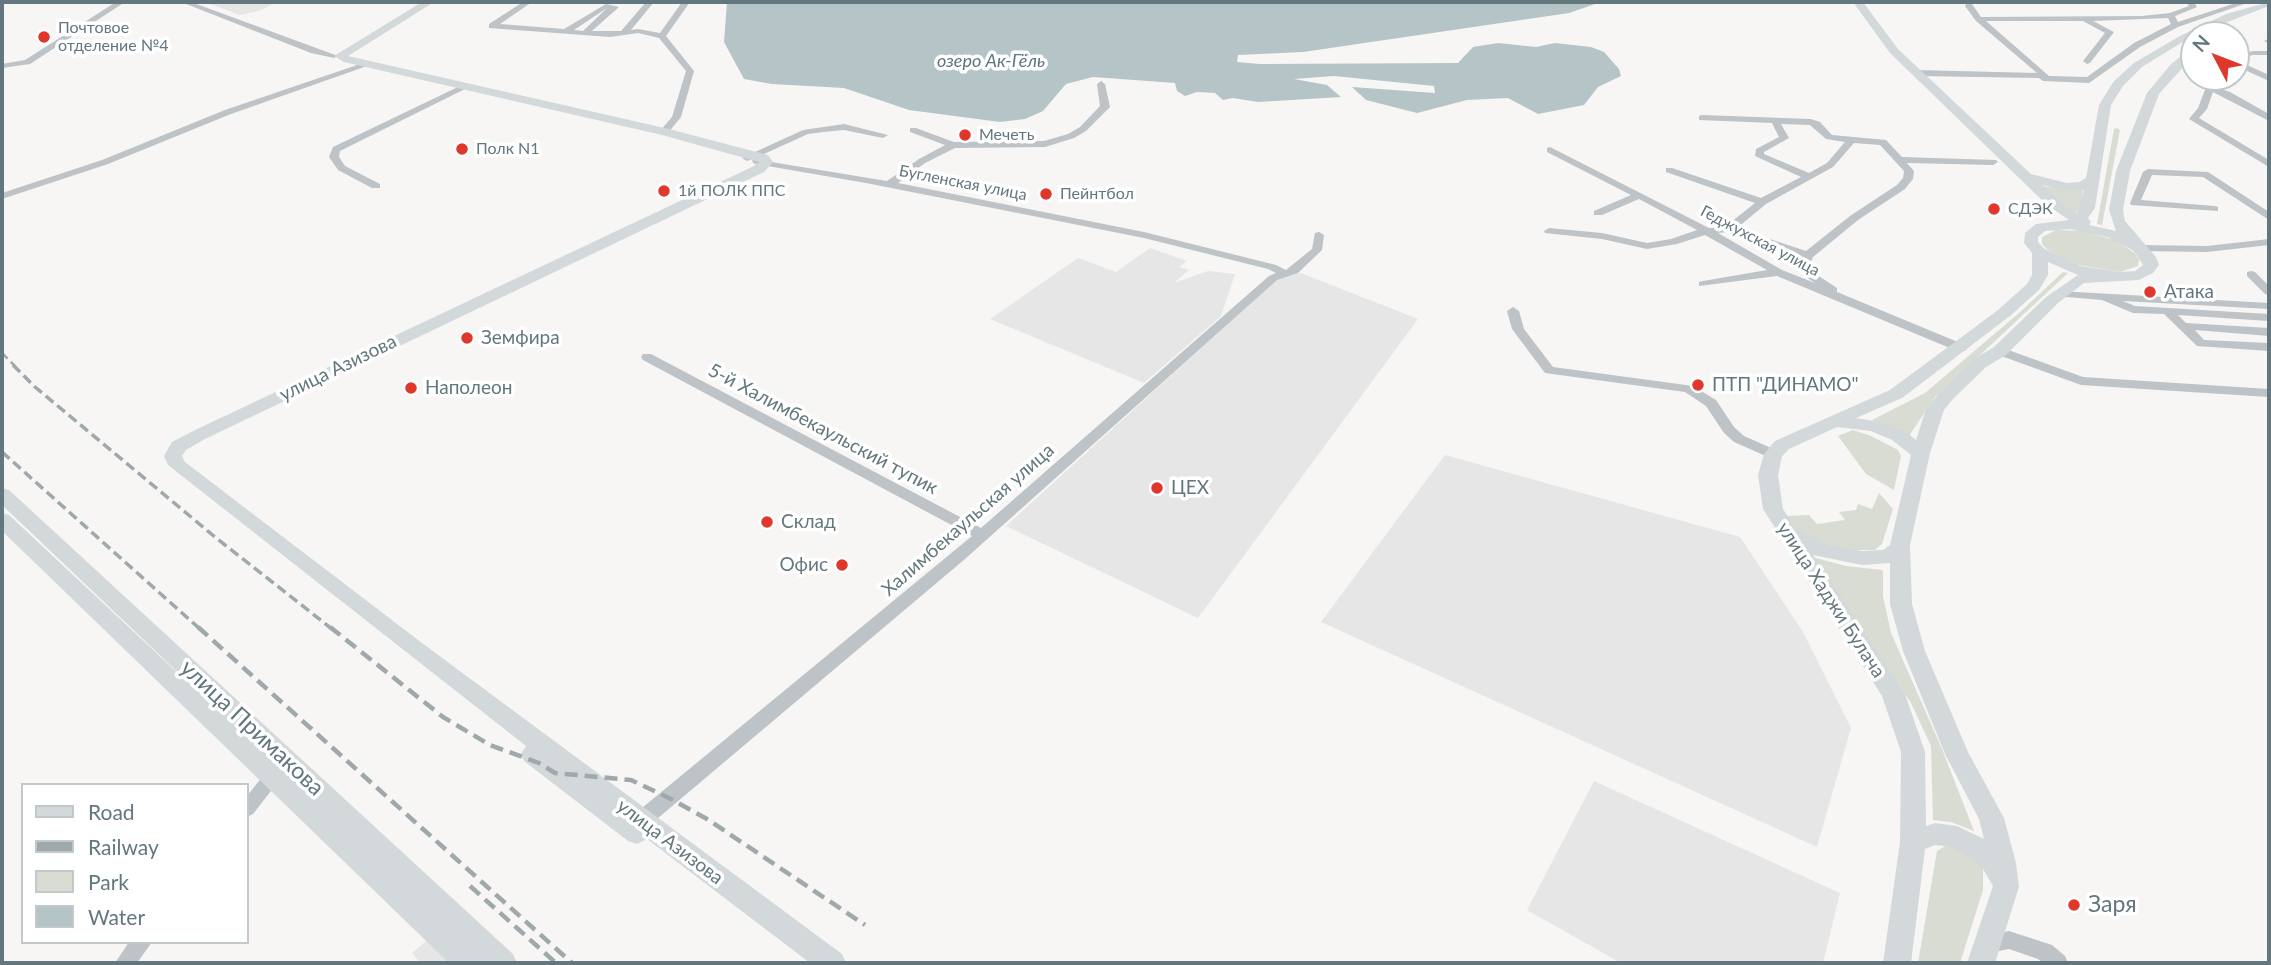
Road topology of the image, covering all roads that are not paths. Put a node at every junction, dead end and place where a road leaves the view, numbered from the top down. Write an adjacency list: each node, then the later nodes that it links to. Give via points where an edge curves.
1 (121, 2): 28 (street, via 20,65)
2 (185, 2): 25 (street)
3 (427, 2): 25 (main road); 42 (main road, via 340,56)
4 (528, 2): 19 (street, via 492,26)
5 (650, 2): 21 (street)
6 (686, 2): 22 (street)
7 (1846, 2): 31 (main road, via 1859,23)
8 (1858, 2): 31 (main road)
9 (2190, 2): 14 (street, via 2193,7)
10 (2246, 2): 18 (street)
11 (2269, 3): 55 (main road, via 2184,38 2138,65 2118,83 2105,105)
12 (1969, 6): 15 (street)
13 (2269, 10): 17 (main road)
14 (2171, 15): 16 (street); 18 (street)
15 (1979, 19): 16 (street); 32 (street)
16 (2086, 20): 26 (street, via 2110,32)
17 (2244, 21)
18 (2175, 25): 32 (street, via 2137,45 2089,80)
19 (565, 32): 20 (street); 20 (street, via 606,6 615,7)
20 (585, 33): 21 (street)
21 (624, 33): 22 (street)
22 (662, 36): 42 (street, via 690,71 676,117)
23 (2269, 53): 24 (street)
24 (2250, 54)
25 (334, 56): 29 (main road, via 336,61)
26 (2087, 61)
27 (2180, 62): 71 (main road, via 2154,93 2123,171 2116,210 2125,233)
28 (2, 66)
29 (363, 66): 35 (main road); 59 (street)
30 (2250, 68): 33 (street)
31 (1911, 72): 32 (street); 49 (main road); 50 (main road)
32 (2044, 77)
33 (2269, 78)
34 (1101, 84): 45 (street, via 1105,107 1071,136 1045,144)
35 (463, 88): 47 (main road); 57 (street, via 336,149 334,157 341,168)
36 (2208, 91): 51 (street, via 2194,119)
37 (2220, 91): 39 (street)
38 (1702, 118): 40 (street)
39 (2269, 118)
40 (1775, 121): 44 (street, via 1814,122 1829,137); 53 (street, via 1784,138 1759,151 1759,156)
41 (914, 130): 45 (street)
42 (664, 132): 47 (main road)
43 (883, 135): 47 (street, via 844,127 806,132)
44 (1852, 139): 48 (street, via 1883,142); 53 (street, via 1830,165)
45 (953, 145): 56 (street)
46 (1550, 150): 58 (street, Геджухская улица)
47 (756, 159): 56 (street, Бугленская улица); 104 (main road, улица Азизова, via 752,167 207,424 168,447 162,457 167,469 256,532 555,773)
48 (1900, 160): 49 (street); 73 (street, via 1909,172 1901,187)
49 (1993, 162): 50 (main road); 65 (main road, via 2036,204)
50 (2009, 162): 54 (main road)
51 (2269, 164)
52 (1669, 170): 60 (street)
53 (1808, 176): 60 (street)
54 (2024, 176): 55 (main road, via 2067,187); 64 (main road)
55 (2092, 180): 64 (main road, via 2088,208)
56 (890, 184): 75 (street, Бугленская улица, via 1144,236)
57 (376, 186)
58 (1639, 195): 62 (street); 68 (street, Геджухская улица)
59 (2, 196)
60 (1762, 202): 66 (street)
61 (2214, 209): 63 (street, via 2135,203 2148,172 2205,174)
62 (1598, 213)
63 (2269, 217)
64 (2075, 223): 65 (main road); 71 (main road)
65 (2041, 227): 72 (main road, via 2030,236)
66 (1729, 229): 68 (street); 73 (street)
67 (1549, 231): 68 (street, via 1602,236 1638,246)
68 (1709, 231): 74 (street, Геджухская улица)
69 (1319, 235): 75 (street, Халимбекаульская улица, via 1317,250 1294,271)
70 (2269, 242): 71 (street, via 2207,249)
71 (2139, 248): 77 (main road, via 2150,268 2139,275)
72 (2040, 252): 77 (main road, via 2076,270); 89 (main road, via 2040,275 2033,287)
73 (1808, 255): 82 (street, via 1804,265 1811,275)
74 (1778, 272): 78 (street); 82 (street, Геджухская улица)
75 (1284, 273): 100 (street, Халимбекаульская улица)
76 (2251, 274): 79 (street)
77 (2120, 277): 80 (main road, via 2080,279)
78 (1703, 284)
79 (2269, 292)
80 (2059, 294): 81 (street); 91 (main road)
81 (2103, 297): 83 (street); 85 (street, via 2126,308)
82 (1849, 302): 89 (street, Геджухская улица)
83 (2269, 306)
84 (1513, 311): 96 (street, via 1518,329 1549,370 1688,389 1711,403 1739,439)
85 (2167, 312): 86 (street); 87 (street)
86 (2269, 317)
87 (2182, 326): 88 (street); 90 (street, via 2201,343)
88 (2269, 332)
89 (1961, 348): 94 (main road, via 1896,394)
90 (2266, 349)
91 (2000, 351): 93 (street, via 2081,381); 95 (main road, via 1980,363 1935,409)
92 (647, 357): 100 (street, 5-й Халимбекаульский тупик)
93 (2269, 393)
94 (1833, 422): 95 (main road, via 1874,426 1899,436); 96 (main road, via 1785,443)
95 (1921, 453): 101 (main road)
96 (1773, 454): 99 (main road, улица Хаджи Булача, via 1768,475 1770,498)
97 (2, 494): 102 (main road, улица Примакова)
98 (2, 520): 102 (main road, улица Примакова)
99 (1784, 531): 101 (main road, via 1823,551 1862,558 1886,557); 105 (main road, улица Хаджи Булача, via 1893,694 1913,752)
100 (982, 535): 104 (street, Халимбекаульская улица)
101 (1900, 545): 106 (main road, via 1901,604 1914,651 1957,754 1991,818)
102 (279, 768): 103 (street); 110 (main road, улица Примакова); 111 (main road, улица Примакова)
103 (248, 808)
104 (636, 824): 112 (main road, улица Азизова); 113 (main road, улица Азизова)
105 (1913, 842): 106 (main road, via 1945,833 1957,836 1992,861); 114 (main road, улица Хаджи Булача)
106 (2006, 887): 108 (main road)
107 (140, 944): 109 (street)
108 (1985, 953): 115 (street, via 2010,940 2045,952)
109 (125, 963)
110 (468, 963)
111 (503, 963)
112 (812, 963)
113 (832, 963)
114 (1897, 963)
115 (2057, 963)

